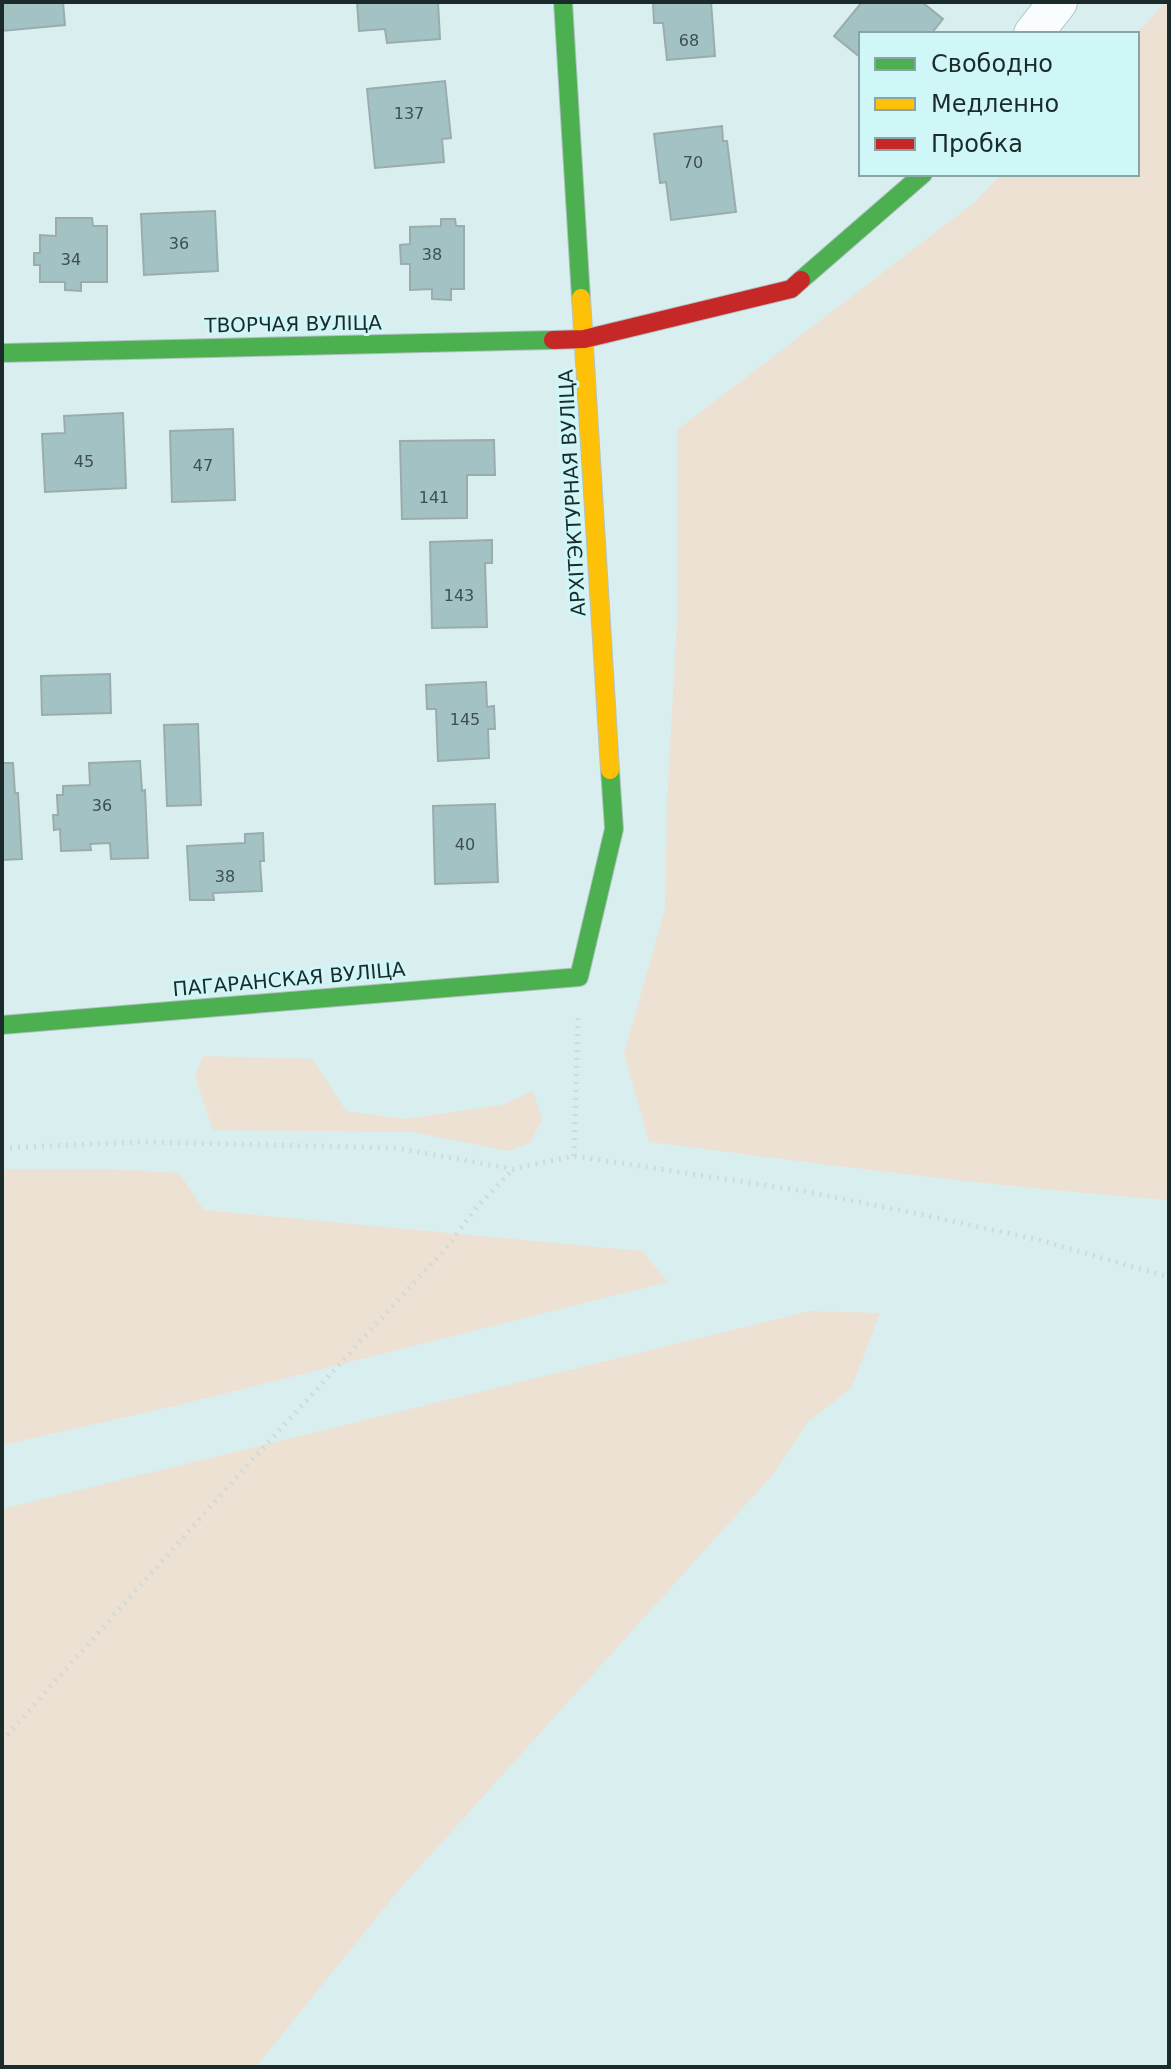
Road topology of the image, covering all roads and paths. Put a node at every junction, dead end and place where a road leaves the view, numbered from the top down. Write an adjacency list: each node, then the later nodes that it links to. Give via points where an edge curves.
1 (563, 2): 5 (street, АРХІТЭКТУРНАЯ ВУЛІЦА)
2 (1058, 2): 3 (street)
3 (1035, 32)
4 (921, 176): 5 (street, ТВОРЧАЯ ВУЛІЦА, via 791,289)
5 (584, 339): 6 (street, ТВОРЧАЯ ВУЛІЦА); 7 (street, АРХІТЭКТУРНАЯ ВУЛІЦА, via 614,829)
6 (2, 353)
7 (579, 977): 8 (street, ПАГАРАНСКАЯ ВУЛІЦА); 10 (path)
8 (2, 1025)
9 (2, 1148): 11 (path, via 141,1142 396,1148)
10 (574, 1156): 11 (path); 12 (path, via 924,1215)
11 (513, 1169): 13 (path)
12 (1169, 1277)
13 (2, 1741)

